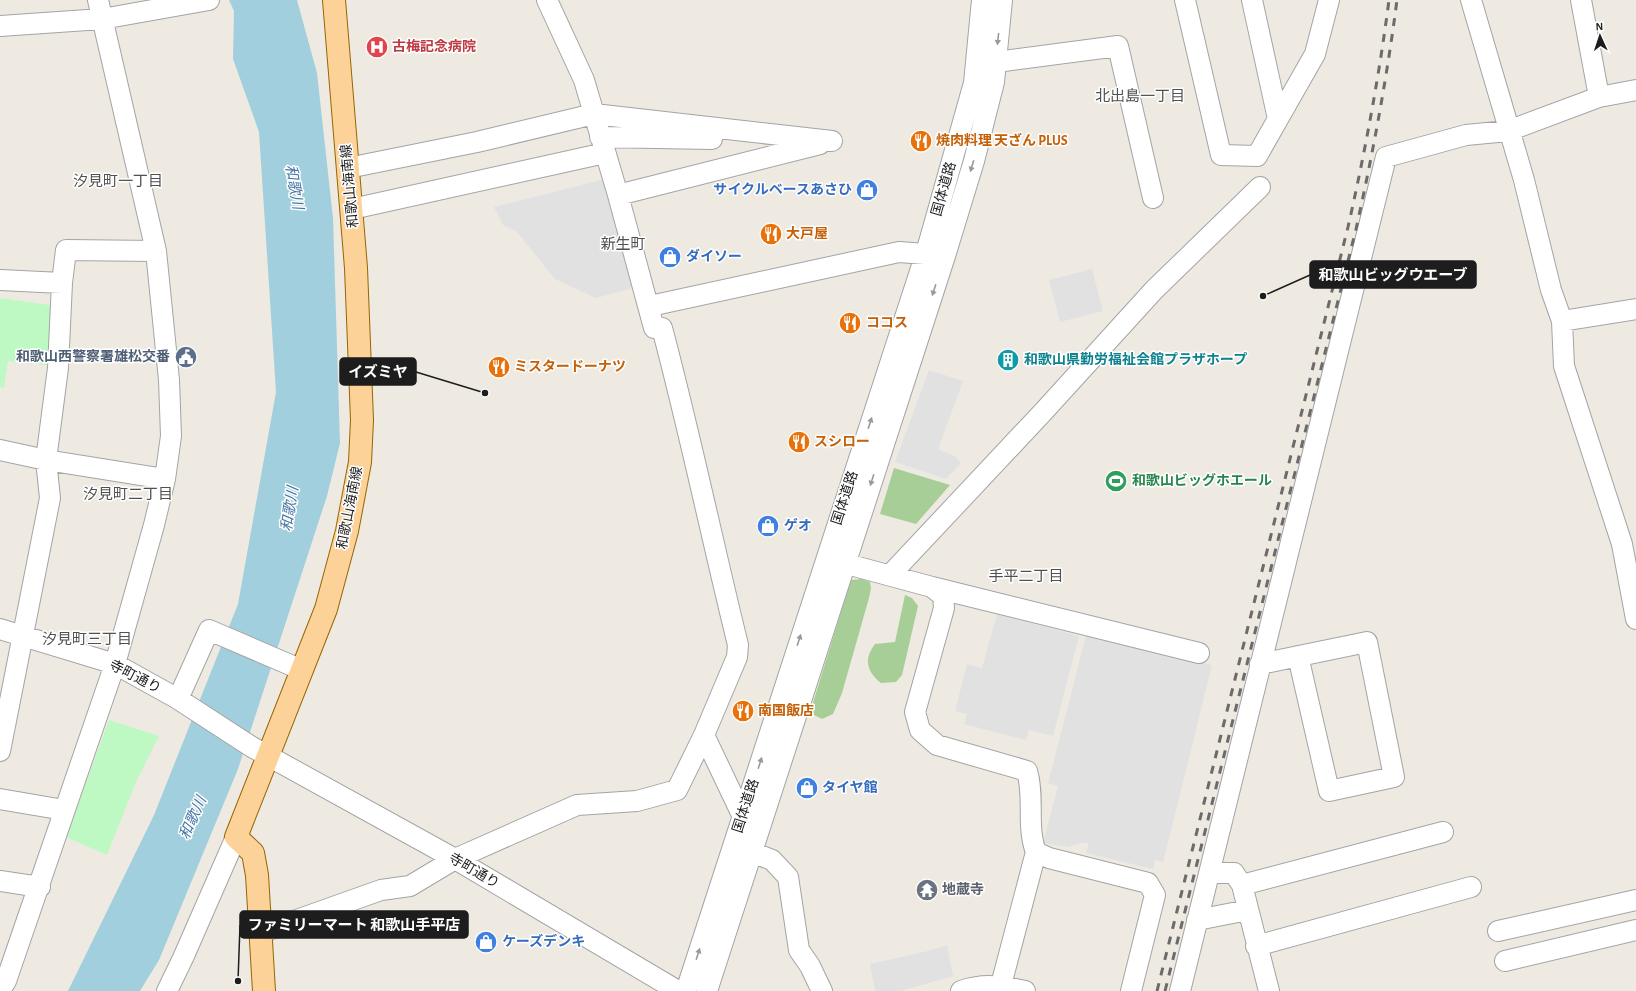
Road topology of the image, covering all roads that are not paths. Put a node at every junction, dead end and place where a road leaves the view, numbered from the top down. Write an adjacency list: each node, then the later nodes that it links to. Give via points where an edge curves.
1 (209, 0): 11 (street)
2 (334, 0): 21 (main road, 和歌山海南線)
3 (547, 0): 16 (street, via 584,80)
4 (982, 0): 27 (street, 国体道路, via 974,83)
5 (1002, 0): 13 (street, 国体道路, one-way to 13)
6 (1185, 0): 17 (street, via 1221,155 1257,156)
7 (1252, 0): 17 (street)
8 (1329, 0): 17 (street, via 1315,54)
9 (1471, 0): 18 (street)
10 (1581, 0): 15 (street)
11 (100, 9): 12 (street); 26 (street)
12 (0, 26)
13 (996, 62): 24 (street, via 1118,46); 27 (street, 国体道路, one-way to 27, via 994,82 976,154)
14 (1636, 90): 15 (street)
15 (1598, 97): 18 (street)
16 (594, 114): 19 (street); 20 (street); 21 (street, via 477,142)
17 (1278, 119)
18 (1508, 132): 32 (street, via 1524,180 1551,290); 47 (street, via 1466,135 1386,156)
19 (832, 141): 20 (street); 23 (street)
20 (603, 145): 23 (street); 25 (street)
21 (348, 168): 25 (main road, 和歌山海南線)
22 (1260, 187): 39 (street, via 1154,290)
23 (618, 194): 30 (street)
24 (1153, 198)
25 (352, 209): 48 (main road, 和歌山海南線, via 362,420 360,462 348,531 326,609)
26 (156, 251): 29 (street, via 66,250); 35 (street, via 169,380 171,436)
27 (935, 255): 30 (street, via 899,252); 37 (street, 国体道路, one-way to 27); 38 (street, 国体道路, one-way to 38)
28 (0, 280): 29 (street)
29 (62, 283): 34 (street, via 58,368)
30 (650, 306): 50 (street, via 654,328 662,328 686,418 696,471 738,645 737,657)
31 (1636, 309): 32 (street)
32 (1562, 321): 36 (street, via 1564,366)
33 (0, 450): 34 (street)
34 (46, 460): 35 (street); 43 (street, via 50,498)
35 (165, 479): 46 (street)
36 (1629, 542): 41 (street)
37 (826, 558): 38 (street); 55 (street, 国体道路, one-way to 37)
38 (846, 563): 39 (street); 56 (street, 国体道路)
39 (890, 575): 40 (street)
40 (932, 587): 44 (street); 60 (street, via 943,596 944,608 915,712 920,730 937,745 1027,771 1031,784 1032,842)
41 (1636, 619)
42 (0, 629): 43 (street, 寺町通り)
43 (22, 636): 46 (street, 寺町通り); 51 (street)
44 (1199, 653)
45 (1298, 656): 45 (street, via 1367,642 1394,777 1329,791); 47 (street)
46 (115, 664): 49 (street, 寺町通り); 54 (street)
47 (1260, 664): 62 (street)
48 (296, 667): 49 (street, via 209,630); 52 (main road, 和歌山海南線)
49 (183, 702): 52 (street, 寺町通り)
50 (704, 735): 55 (street); 61 (street, via 677,790 637,802 577,805)
51 (0, 750)
52 (260, 751): 58 (main road, 和歌山海南線); 61 (street, 寺町通り)
53 (0, 799): 54 (street)
54 (64, 810): 65 (street)
55 (743, 817): 56 (street); 80 (street, 国体道路, one-way to 55)
56 (762, 822): 59 (street, 国体道路)
57 (1443, 832): 64 (street)
58 (236, 837): 72 (main road, via 253,853 257,875); 77 (street, via 184,958)
59 (752, 852): 81 (street, 国体道路); 82 (street, via 772,860 788,877 800,950)
60 (1036, 852): 75 (street); 85 (street, via 1049,858 1148,883 1155,895)
61 (455, 859): 72 (street, via 410,886 381,890); 79 (street, 寺町通り)
62 (1209, 873): 64 (street, via 1234,873); 69 (street)
63 (0, 881): 65 (street)
64 (1242, 885): 68 (street)
65 (40, 887): 76 (street, via 6,981)
66 (1470, 887): 73 (street)
67 (1636, 900): 71 (street)
68 (1248, 910): 69 (street); 73 (street)
69 (1197, 920): 86 (street)
70 (1636, 930): 74 (street)
71 (1498, 931)
72 (260, 933): 78 (main road)
73 (1256, 946): 87 (street)
74 (1506, 961)
75 (1001, 985): 83 (street, via 973,987); 84 (street)
76 (0, 990)
77 (167, 991)
78 (264, 991)
79 (678, 991)
80 (686, 991)
81 (707, 991)
82 (822, 991)
83 (961, 991)
84 (1025, 991)
85 (1131, 991)
86 (1180, 991)
87 (1269, 991)

